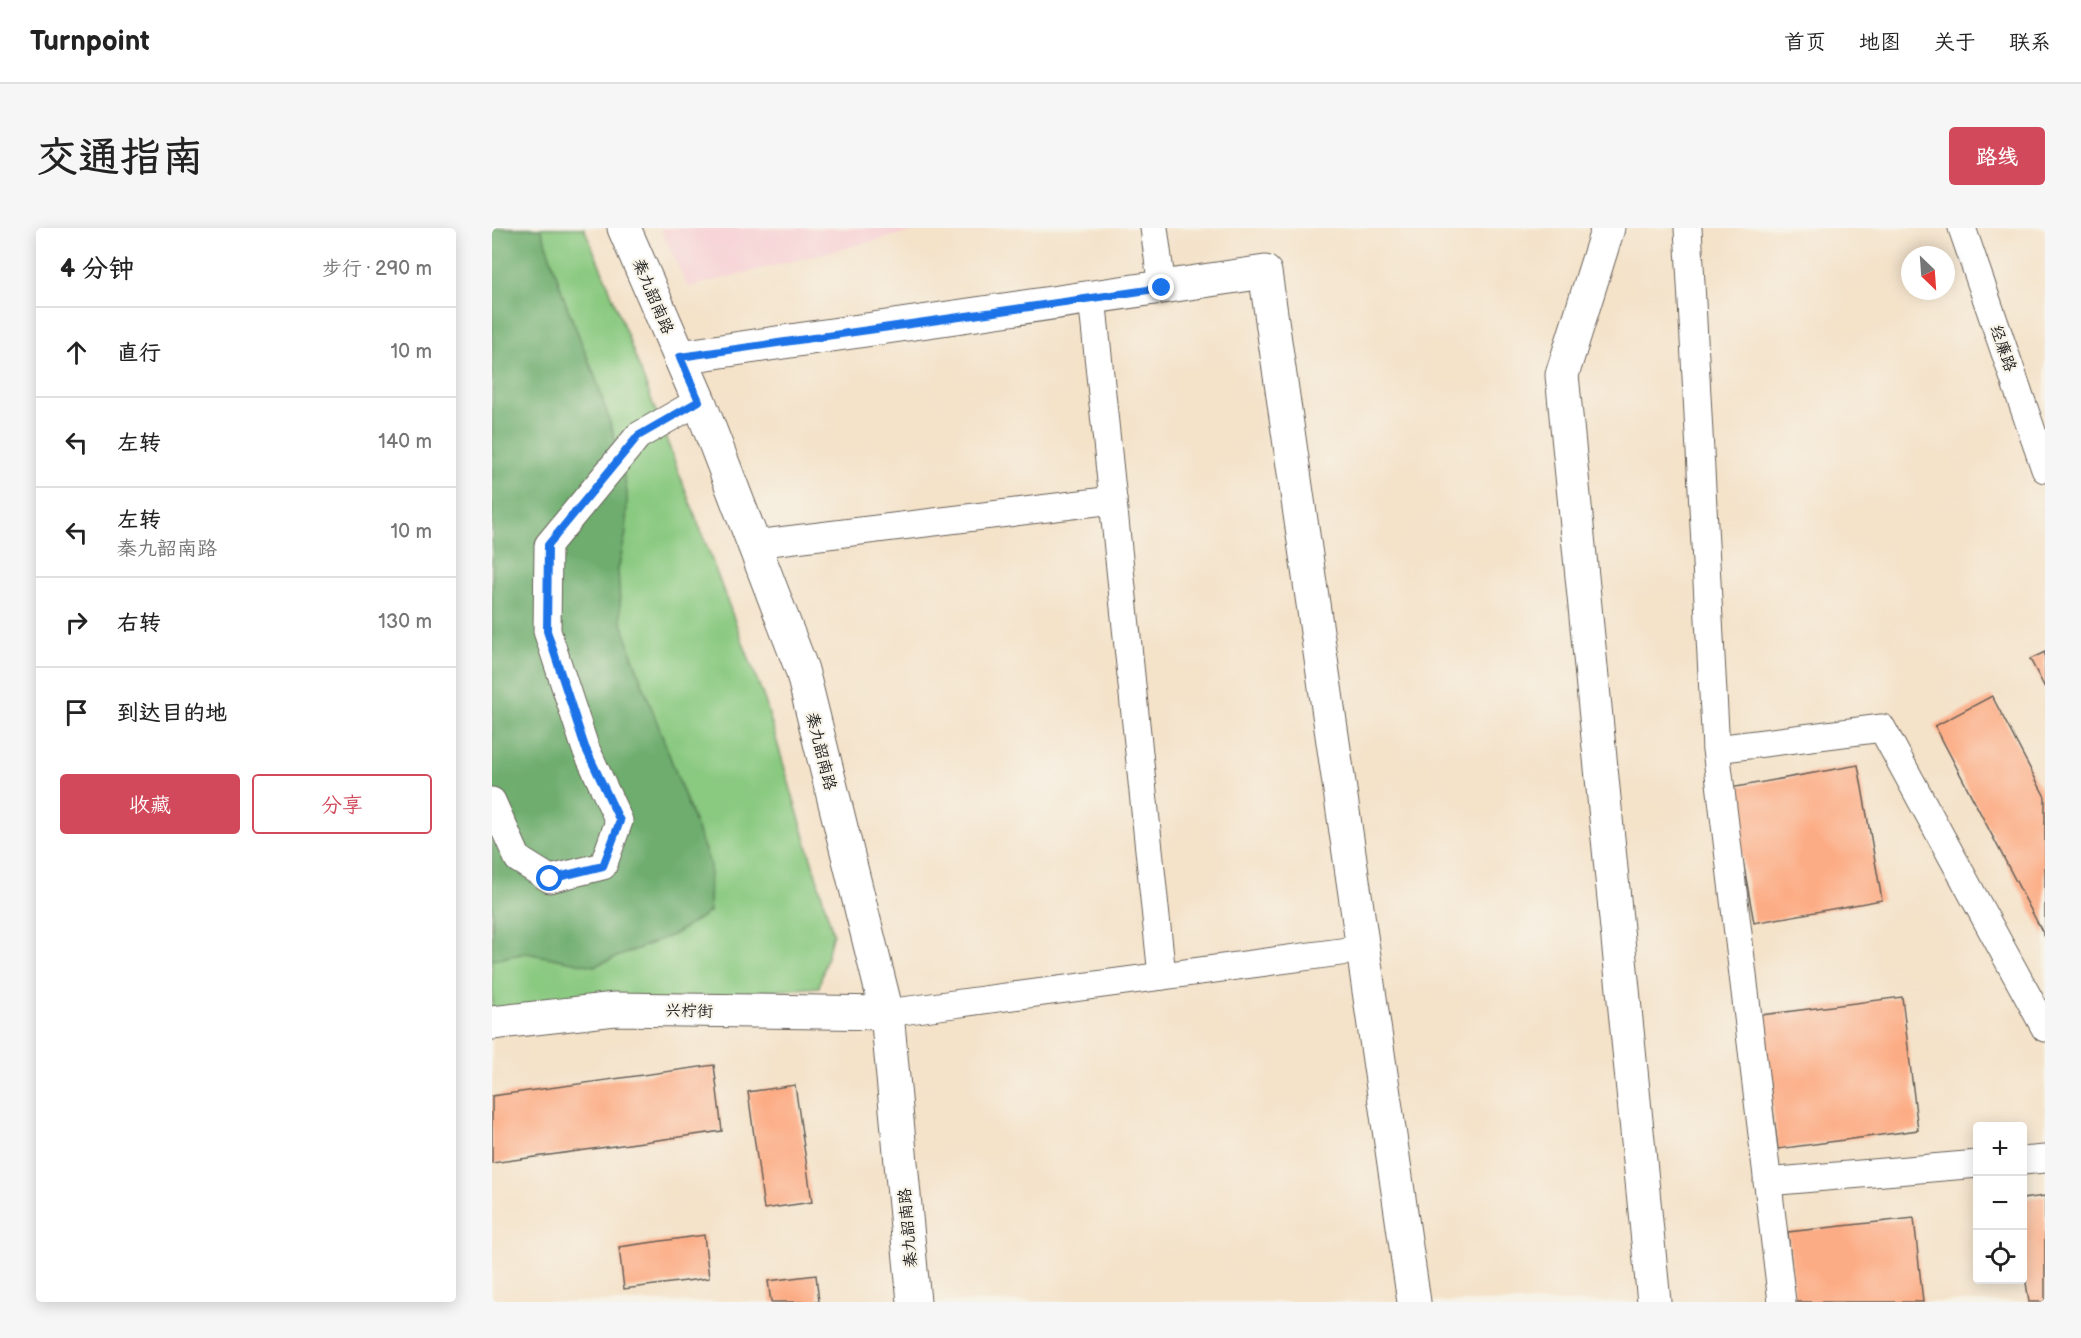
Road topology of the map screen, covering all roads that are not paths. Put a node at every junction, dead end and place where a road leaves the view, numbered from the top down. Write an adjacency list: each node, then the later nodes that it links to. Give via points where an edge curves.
1 (624, 228): 8 (street, 秦九韶南路)
2 (1154, 228): 6 (street)
3 (1608, 228): 26 (street, via 1562,375)
4 (1688, 228): 13 (street)
5 (1962, 228): 10 (street, 经廉路)
6 (1162, 288): 7 (street); 15 (street, via 1265,272)
7 (1092, 297): 8 (street); 11 (street)
8 (680, 357): 9 (street, 秦九韶南路)
9 (699, 401): 12 (street, 秦九韶南路); 14 (street, via 638,436 548,545 547,631 585,747 620,821 603,866 550,879 518,859)
10 (2045, 469)
11 (1113, 500): 12 (street); 16 (street)
12 (754, 544): 17 (street, 秦九韶南路, via 802,670)
13 (1716, 749): 19 (street, via 1882,728); 23 (street)
14 (492, 801)
15 (1363, 949): 16 (street); 25 (street)
16 (1162, 976): 17 (street)
17 (887, 1013): 18 (street, 兴柠街, via 615,1009); 24 (street, 秦九韶南路)
18 (492, 1023)
19 (2045, 1028)
20 (2045, 1159): 21 (street)
21 (2027, 1161)
22 (1973, 1164): 23 (street)
23 (1767, 1182): 27 (street)
24 (914, 1302)
25 (1414, 1302)
26 (1654, 1302)
27 (1782, 1302)

